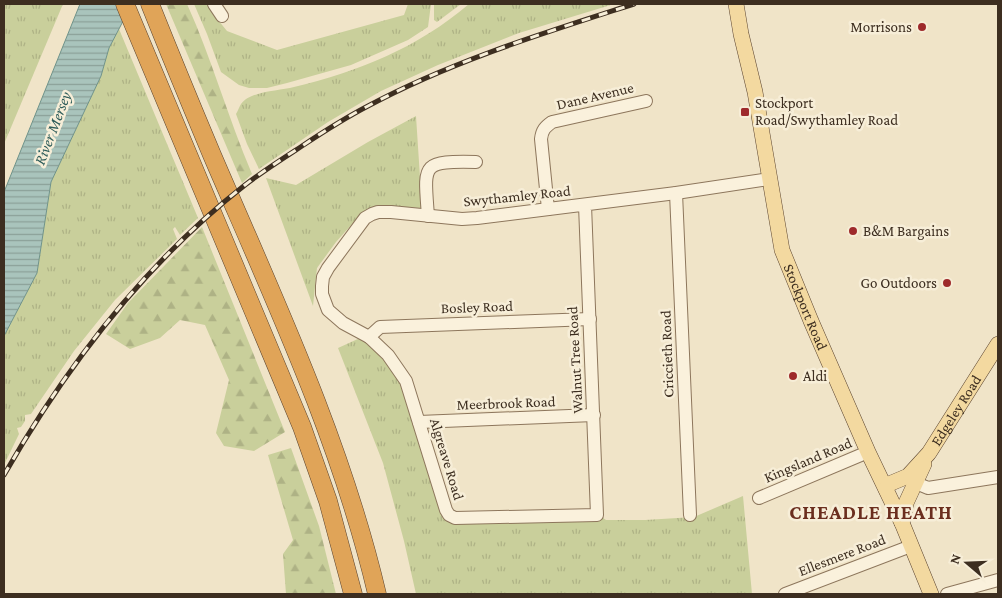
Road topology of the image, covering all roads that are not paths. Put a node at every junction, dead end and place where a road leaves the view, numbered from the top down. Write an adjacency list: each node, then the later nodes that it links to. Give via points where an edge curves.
1 (125, 4): 30 (highway, via 302,427 328,501)
2 (150, 4): 31 (highway, via 332,443 366,548)
3 (214, 4): 5 (street)
4 (737, 5): 8 (main road, Stockport Road)
5 (222, 16)
6 (646, 101): 11 (street, Dane Avenue, via 552,122 542,130 540,139)
7 (476, 162): 12 (street, via 444,162 430,167 425,180)
8 (769, 179): 9 (street, Swythamley Road); 18 (main road, Stockport Road, via 782,250)
9 (676, 193): 10 (street, Swythamley Road); 26 (street, Criccieth Road)
10 (585, 205): 11 (street, Swythamley Road); 13 (street, Walnut Tree Road)
11 (548, 209): 12 (street, Swythamley Road, via 462,219)
12 (428, 216): 14 (street, Swythamley Road, via 378,212 365,218 323,277 322,294 328,310 343,323)
13 (590, 319): 14 (street, Bosley Road, via 380,327); 16 (street, Walnut Tree Road)
14 (369, 337): 17 (street, Algreave Road, via 406,381)
15 (998, 344): 19 (main road, Edgeley Road)
16 (594, 415): 17 (street, Meerbrook Road); 25 (street, Walnut Tree Road)
17 (419, 422): 25 (street, Algreave Road, via 449,515 462,520)
18 (868, 452): 21 (main road, via 878,456 888,475); 23 (main road, Stockport Road); 24 (street, Kingsland Road)
19 (929, 452): 21 (main road, Edgeley Road, via 908,476); 22 (main road, Edgeley Road)
20 (998, 477): 22 (street)
21 (898, 480): 23 (main road, Edgeley Road, via 889,484)
22 (919, 485): 23 (main road); 27 (main road, Edgeley Road, via 906,503)
23 (887, 492): 27 (main road, Stockport Road)
24 (759, 498)
25 (597, 515)
26 (690, 515)
27 (902, 522): 28 (main road, Stockport Road)
28 (911, 546): 32 (street, Ellesmere Road); 33 (main road, Stockport Road)
29 (998, 580): 34 (street)
30 (353, 594)
31 (377, 594)
32 (785, 594)
33 (932, 594)
34 (948, 594)

